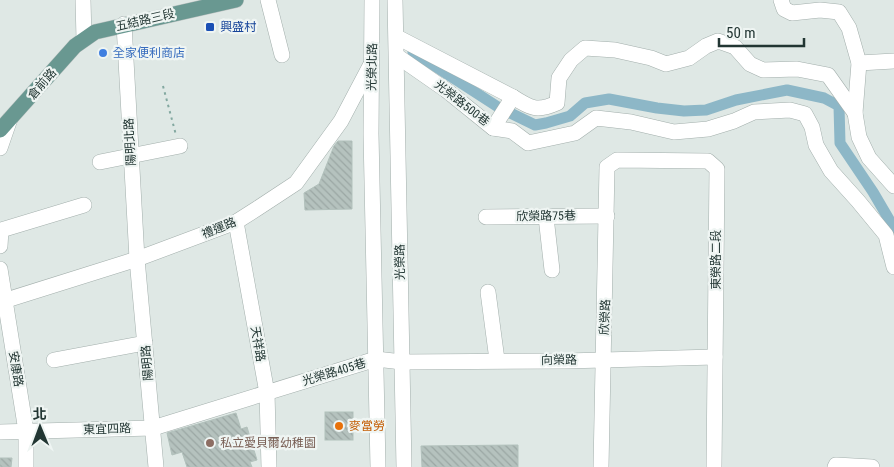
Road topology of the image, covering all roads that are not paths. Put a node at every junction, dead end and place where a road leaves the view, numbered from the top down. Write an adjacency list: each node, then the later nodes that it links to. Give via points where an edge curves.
1 (83, 0): 9 (street)
2 (236, 0): 7 (main road, 五結路三段)
3 (268, 0): 10 (street)
4 (372, 0): 13 (street, 光榮北路)
5 (395, 0): 8 (street, 光榮北路)
6 (781, 0): 14 (street, via 784,9 792,13 839,12 849,28)
7 (124, 24): 9 (main road, 五結路三段, via 95,32); 21 (street, 陽明北路)
8 (397, 37): 11 (street, 光榮北路); 15 (street)
9 (84, 39): 17 (main road, 倉前路)
10 (282, 55)
11 (398, 56): 18 (street, 光榮路500巷); 43 (street, 光榮路)
12 (894, 61): 14 (street)
13 (372, 63): 29 (street, 禮運路, via 341,121 296,183); 39 (street, 光榮北路)
14 (859, 63): 16 (street)
15 (513, 97): 16 (street, via 530,108 547,108 557,103 559,78 571,60 585,48 615,50 666,64 689,58 718,41 735,47 750,64 763,70 797,69 828,75); 18 (street)
16 (855, 113): 24 (street, via 859,137 869,158)
17 (4, 124): 20 (street)
18 (493, 128): 32 (street, 光榮路500巷, via 512,131 528,143 576,133 596,118 674,132 708,128 754,112 790,110 805,114 816,145 831,171 886,235)
19 (180, 146): 21 (street)
20 (0, 148)
21 (131, 156): 22 (street); 31 (street, 陽明北路)
22 (100, 162)
23 (607, 167): 27 (street, 欣榮路); 38 (street, 東榮路二段, via 617,160 708,161 717,168)
24 (892, 183)
25 (84, 204): 30 (street, via 1,230)
26 (546, 216): 27 (street, 欣榮路75巷); 28 (street, 欣榮路75巷); 34 (street)
27 (606, 216): 40 (street, 欣榮路)
28 (486, 217)
29 (236, 222): 31 (street, 禮運路); 44 (street, 天祥路)
30 (0, 246)
31 (137, 259): 36 (street, 禮運路); 37 (street, 陽明路)
32 (894, 267)
33 (0, 269): 36 (street, 安康路)
34 (552, 270)
35 (488, 292): 42 (street)
36 (3, 302): 46 (street, 安康路)
37 (145, 343): 41 (street); 45 (street, 陽明路)
38 (715, 357): 40 (street, 向榮路); 55 (street, 東榮路二段)
39 (376, 359): 43 (street, 光榮路405巷); 44 (street, 光榮路405巷); 52 (street)
40 (603, 359): 42 (street, 向榮路); 54 (street, 欣榮路)
41 (54, 360)
42 (497, 360): 43 (street, 向榮路)
43 (402, 362): 53 (street, 光榮路)
44 (267, 393): 45 (street, 光榮路405巷); 51 (street, 天祥路)
45 (153, 428): 46 (street, 東宜四路); 50 (street, 陽明路)
46 (26, 431): 47 (street, 東宜四路); 49 (street, 安康路)
47 (0, 432)
48 (836, 466): 56 (street)
49 (26, 467)
50 (156, 467)
51 (269, 467)
52 (378, 467)
53 (404, 467)
54 (600, 467)
55 (714, 467)
56 (872, 467)

